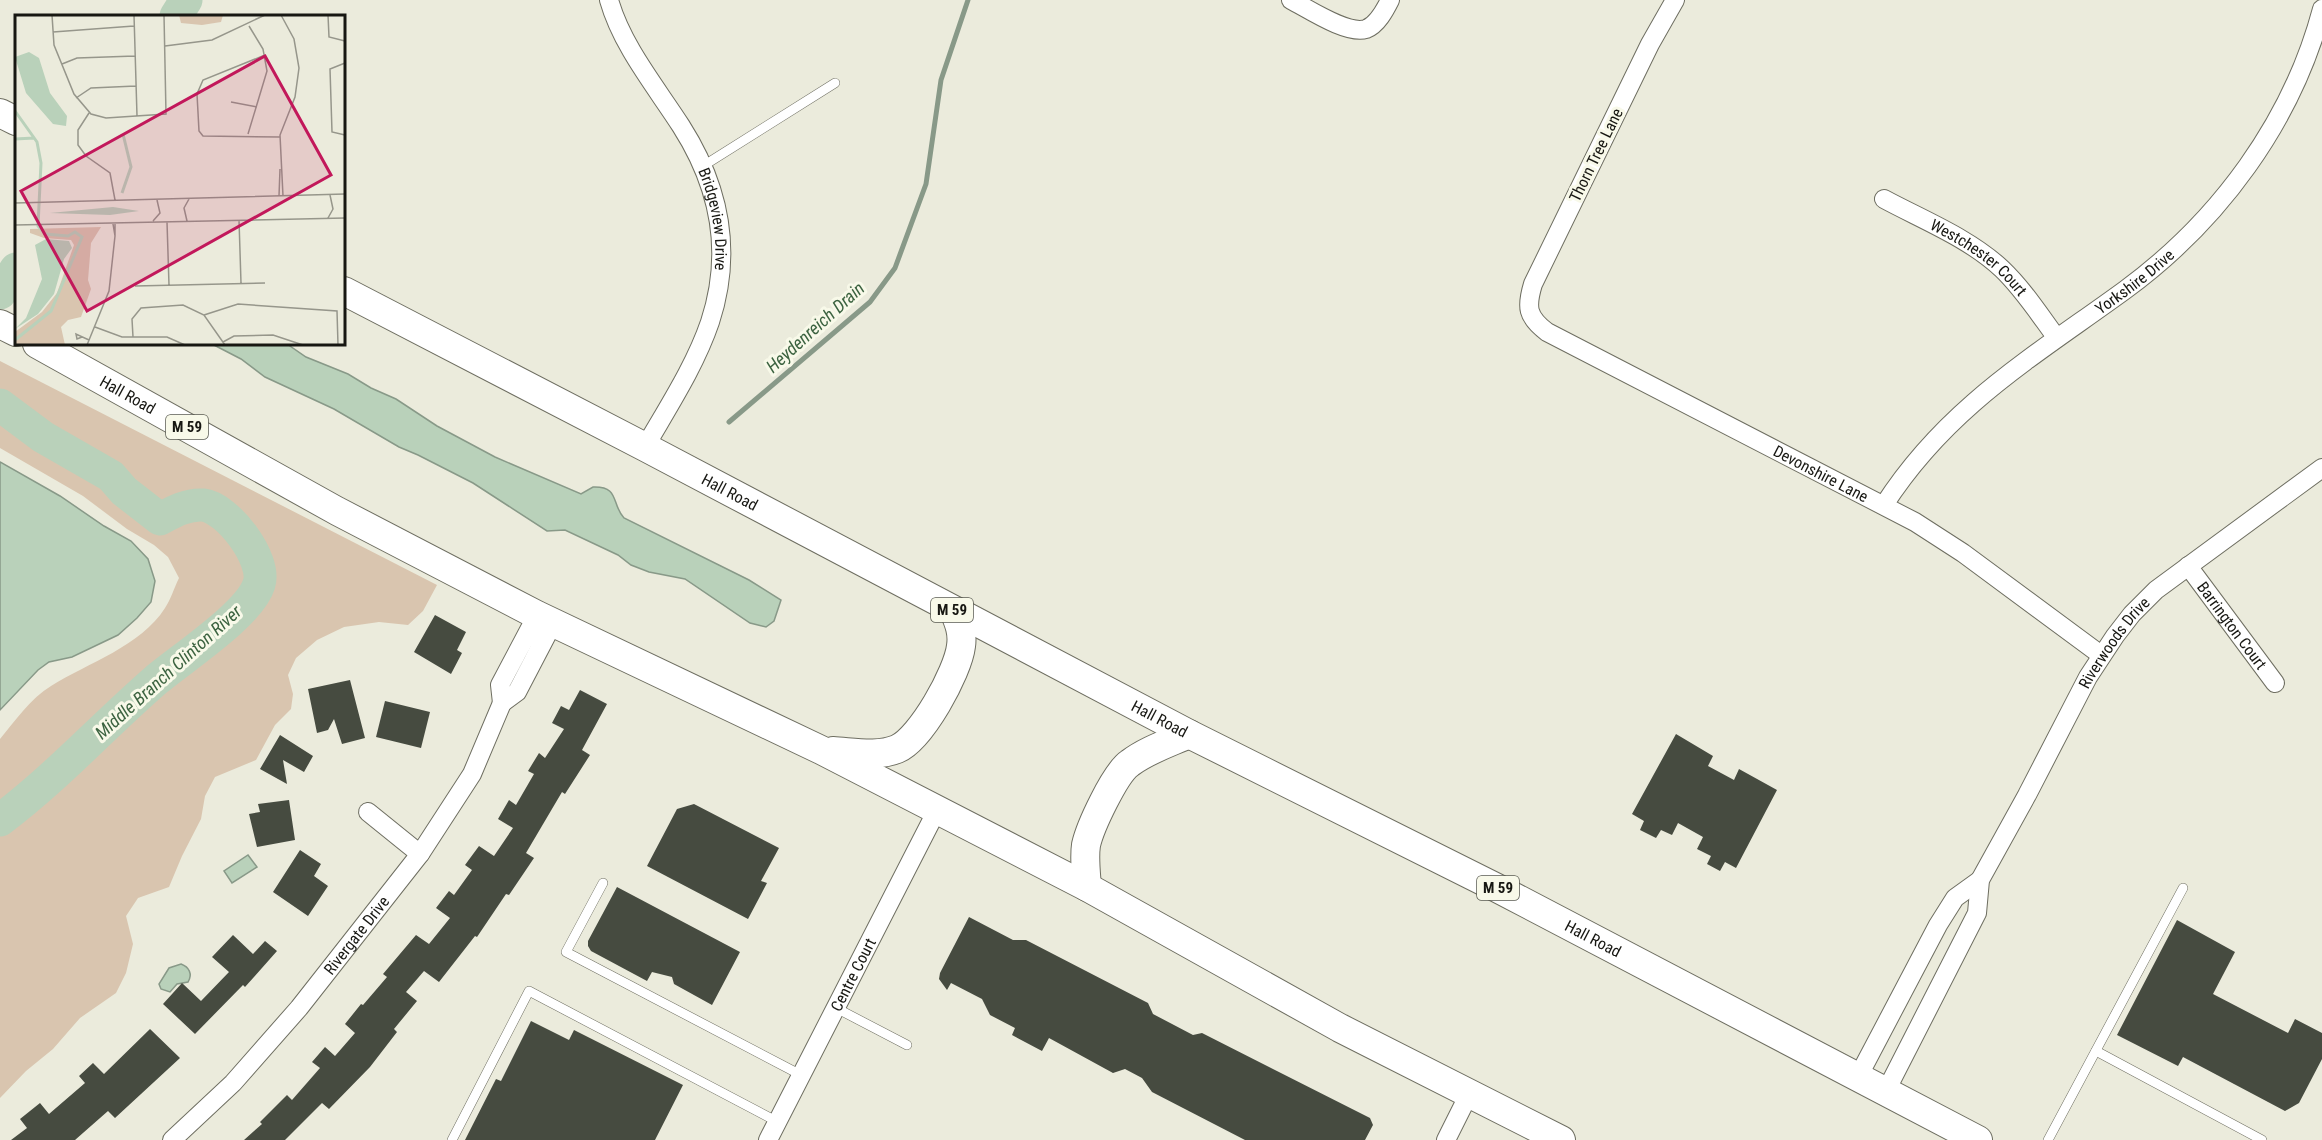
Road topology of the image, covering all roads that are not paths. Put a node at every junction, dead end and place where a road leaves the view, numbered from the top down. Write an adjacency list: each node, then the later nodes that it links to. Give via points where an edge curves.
1 (609, 0): 9 (street, Bridgeview Drive, via 634,54)
2 (1291, 0): 3 (street, via 1337,24 1365,29 1378,20)
3 (1390, 0)
4 (1675, 0): 12 (street, Thorn Tree Lane, via 1533,284)
5 (2322, 9): 15 (street, Yorkshire Drive, via 2304,62 2276,121 2229,191 2150,270)
6 (835, 83): 9 (lane)
7 (0, 113): 8 (highway)
8 (15, 120)
9 (703, 166): 17 (street, Bridgeview Drive, via 720,225 716,301 686,374)
10 (1884, 199): 15 (street, Westchester Court, via 1983,253 2018,287)
11 (345, 292): 17 (highway, Hall Road / M 59)
12 (1529, 313): 19 (street, Devonshire Lane, via 1547,332)
13 (0, 324): 14 (highway)
14 (15, 332)
15 (2056, 337): 19 (street, Yorkshire Drive, via 1949,424 1920,454)
16 (40, 345): 22 (highway, Hall Road / M 59, via 337,511)
17 (645, 447): 21 (highway, Hall Road / M 59)
18 (2322, 468): 20 (street, Riverwoods Drive)
19 (1884, 506): 23 (street, Devonshire Lane, via 1955,547)
20 (2188, 566): 23 (street, Riverwoods Drive, via 2132,614); 24 (street, Barrington Court)
21 (954, 611): 25 (highway, Hall Road / M 59); 26 (highway, via 962,629 958,661 924,726 911,741 879,753)
22 (545, 619): 26 (highway, Hall Road / M 59); 29 (street, Rivergate Drive, via 500,685 502,703 472,774)
23 (2101, 655): 30 (street, Riverwoods Drive)
24 (2275, 683)
25 (1189, 734): 32 (highway, via 1144,754 1117,777 1088,838); 40 (highway, Hall Road / M 59, via 1497,888)
26 (821, 750): 27 (highway, Hall Road / M 59)
27 (937, 810): 32 (highway, Hall Road / M 59); 36 (street, Centre Court)
28 (368, 812): 29 (street)
29 (420, 854): 44 (street, Rivergate Drive, via 299,1008 233,1083)
30 (1980, 880): 34 (street, Riverwoods Drive, via 1955,898); 35 (street, Riverwoods Drive, via 1977,913)
31 (603, 884): 39 (lane, via 566,952)
32 (1087, 887): 42 (highway, Hall Road / M 59, via 1340,1028)
33 (2183, 888): 38 (lane)
34 (1926, 945): 35 (street); 40 (street, Riverwoods Drive)
35 (1954, 960): 41 (street, Riverwoods Drive)
36 (836, 1008): 37 (lane); 39 (street, Centre Court)
37 (907, 1045)
38 (2096, 1051): 50 (lane); 51 (lane)
39 (801, 1075): 43 (street, Centre Court)
40 (1858, 1077): 41 (highway, Hall Road / M 59)
41 (1886, 1091): 49 (highway, Hall Road / M 59)
42 (1469, 1094): 47 (street); 48 (highway, Hall Road / M 59)
43 (778, 1122): 45 (lane, via 529,991); 46 (street, Centre Court)
44 (172, 1140)
45 (452, 1140)
46 (768, 1140)
47 (1446, 1140)
48 (1561, 1140)
49 (1978, 1140)
50 (2048, 1140)
51 (2262, 1140)

